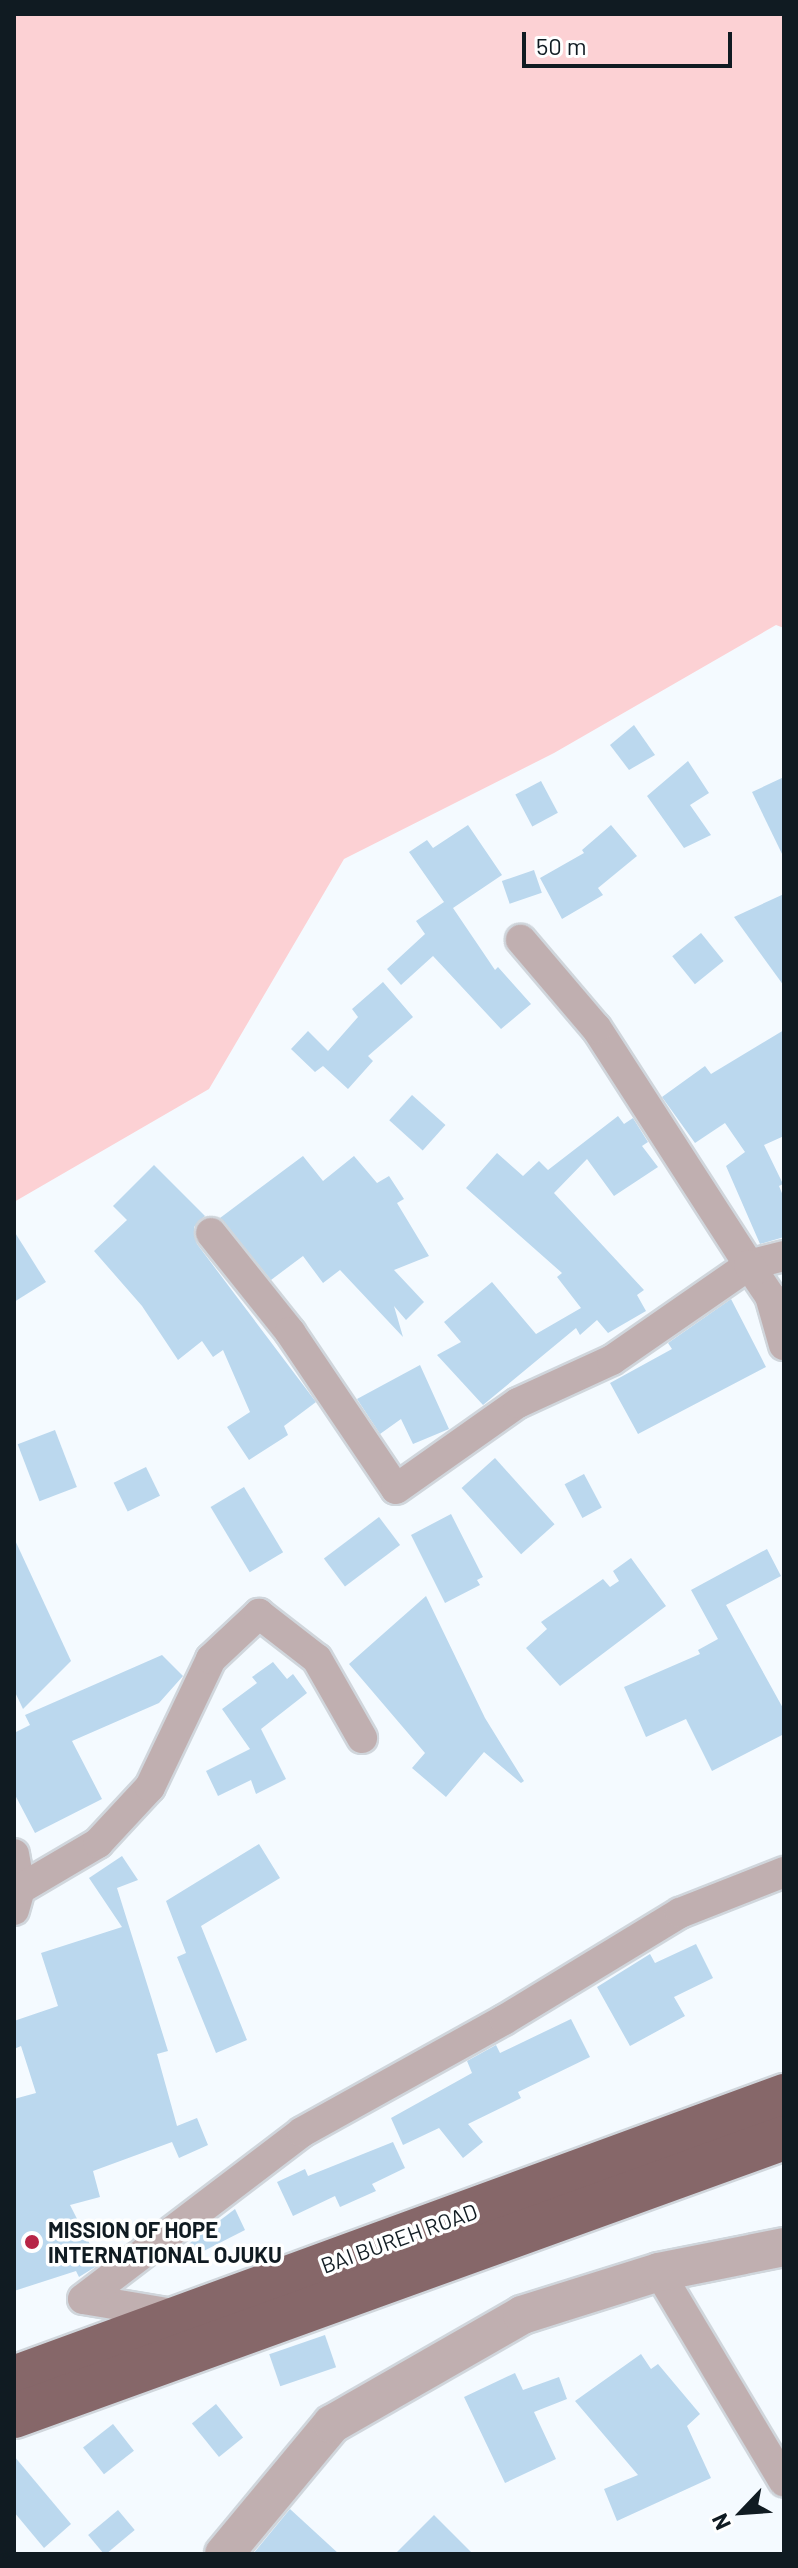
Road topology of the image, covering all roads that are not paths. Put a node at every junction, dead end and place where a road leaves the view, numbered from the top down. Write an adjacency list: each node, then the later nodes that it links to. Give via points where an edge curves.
1 (521, 940): 4 (street, via 596,1028)
2 (211, 1233): 4 (street, via 290,1332 396,1489 518,1403 612,1360)
3 (784, 1256): 4 (street)
4 (749, 1265): 5 (street, via 770,1296)
5 (784, 1345)
6 (362, 1738): 9 (street, via 317,1659 259,1614 211,1659 150,1787 98,1843)
7 (14, 1854): 9 (street)
8 (784, 1872): 14 (street, via 680,1913 504,2020 302,2132 83,2299)
9 (16, 1893)
10 (784, 2096): 14 (highway, BAI BUREH ROAD)
11 (784, 2138): 16 (highway, BAI BUREH ROAD)
12 (784, 2247): 13 (street)
13 (659, 2272): 17 (street); 18 (street, via 522,2315 332,2424)
14 (190, 2316): 15 (highway, BAI BUREH ROAD)
15 (14, 2378)
16 (14, 2416)
17 (784, 2482)
18 (224, 2554)

